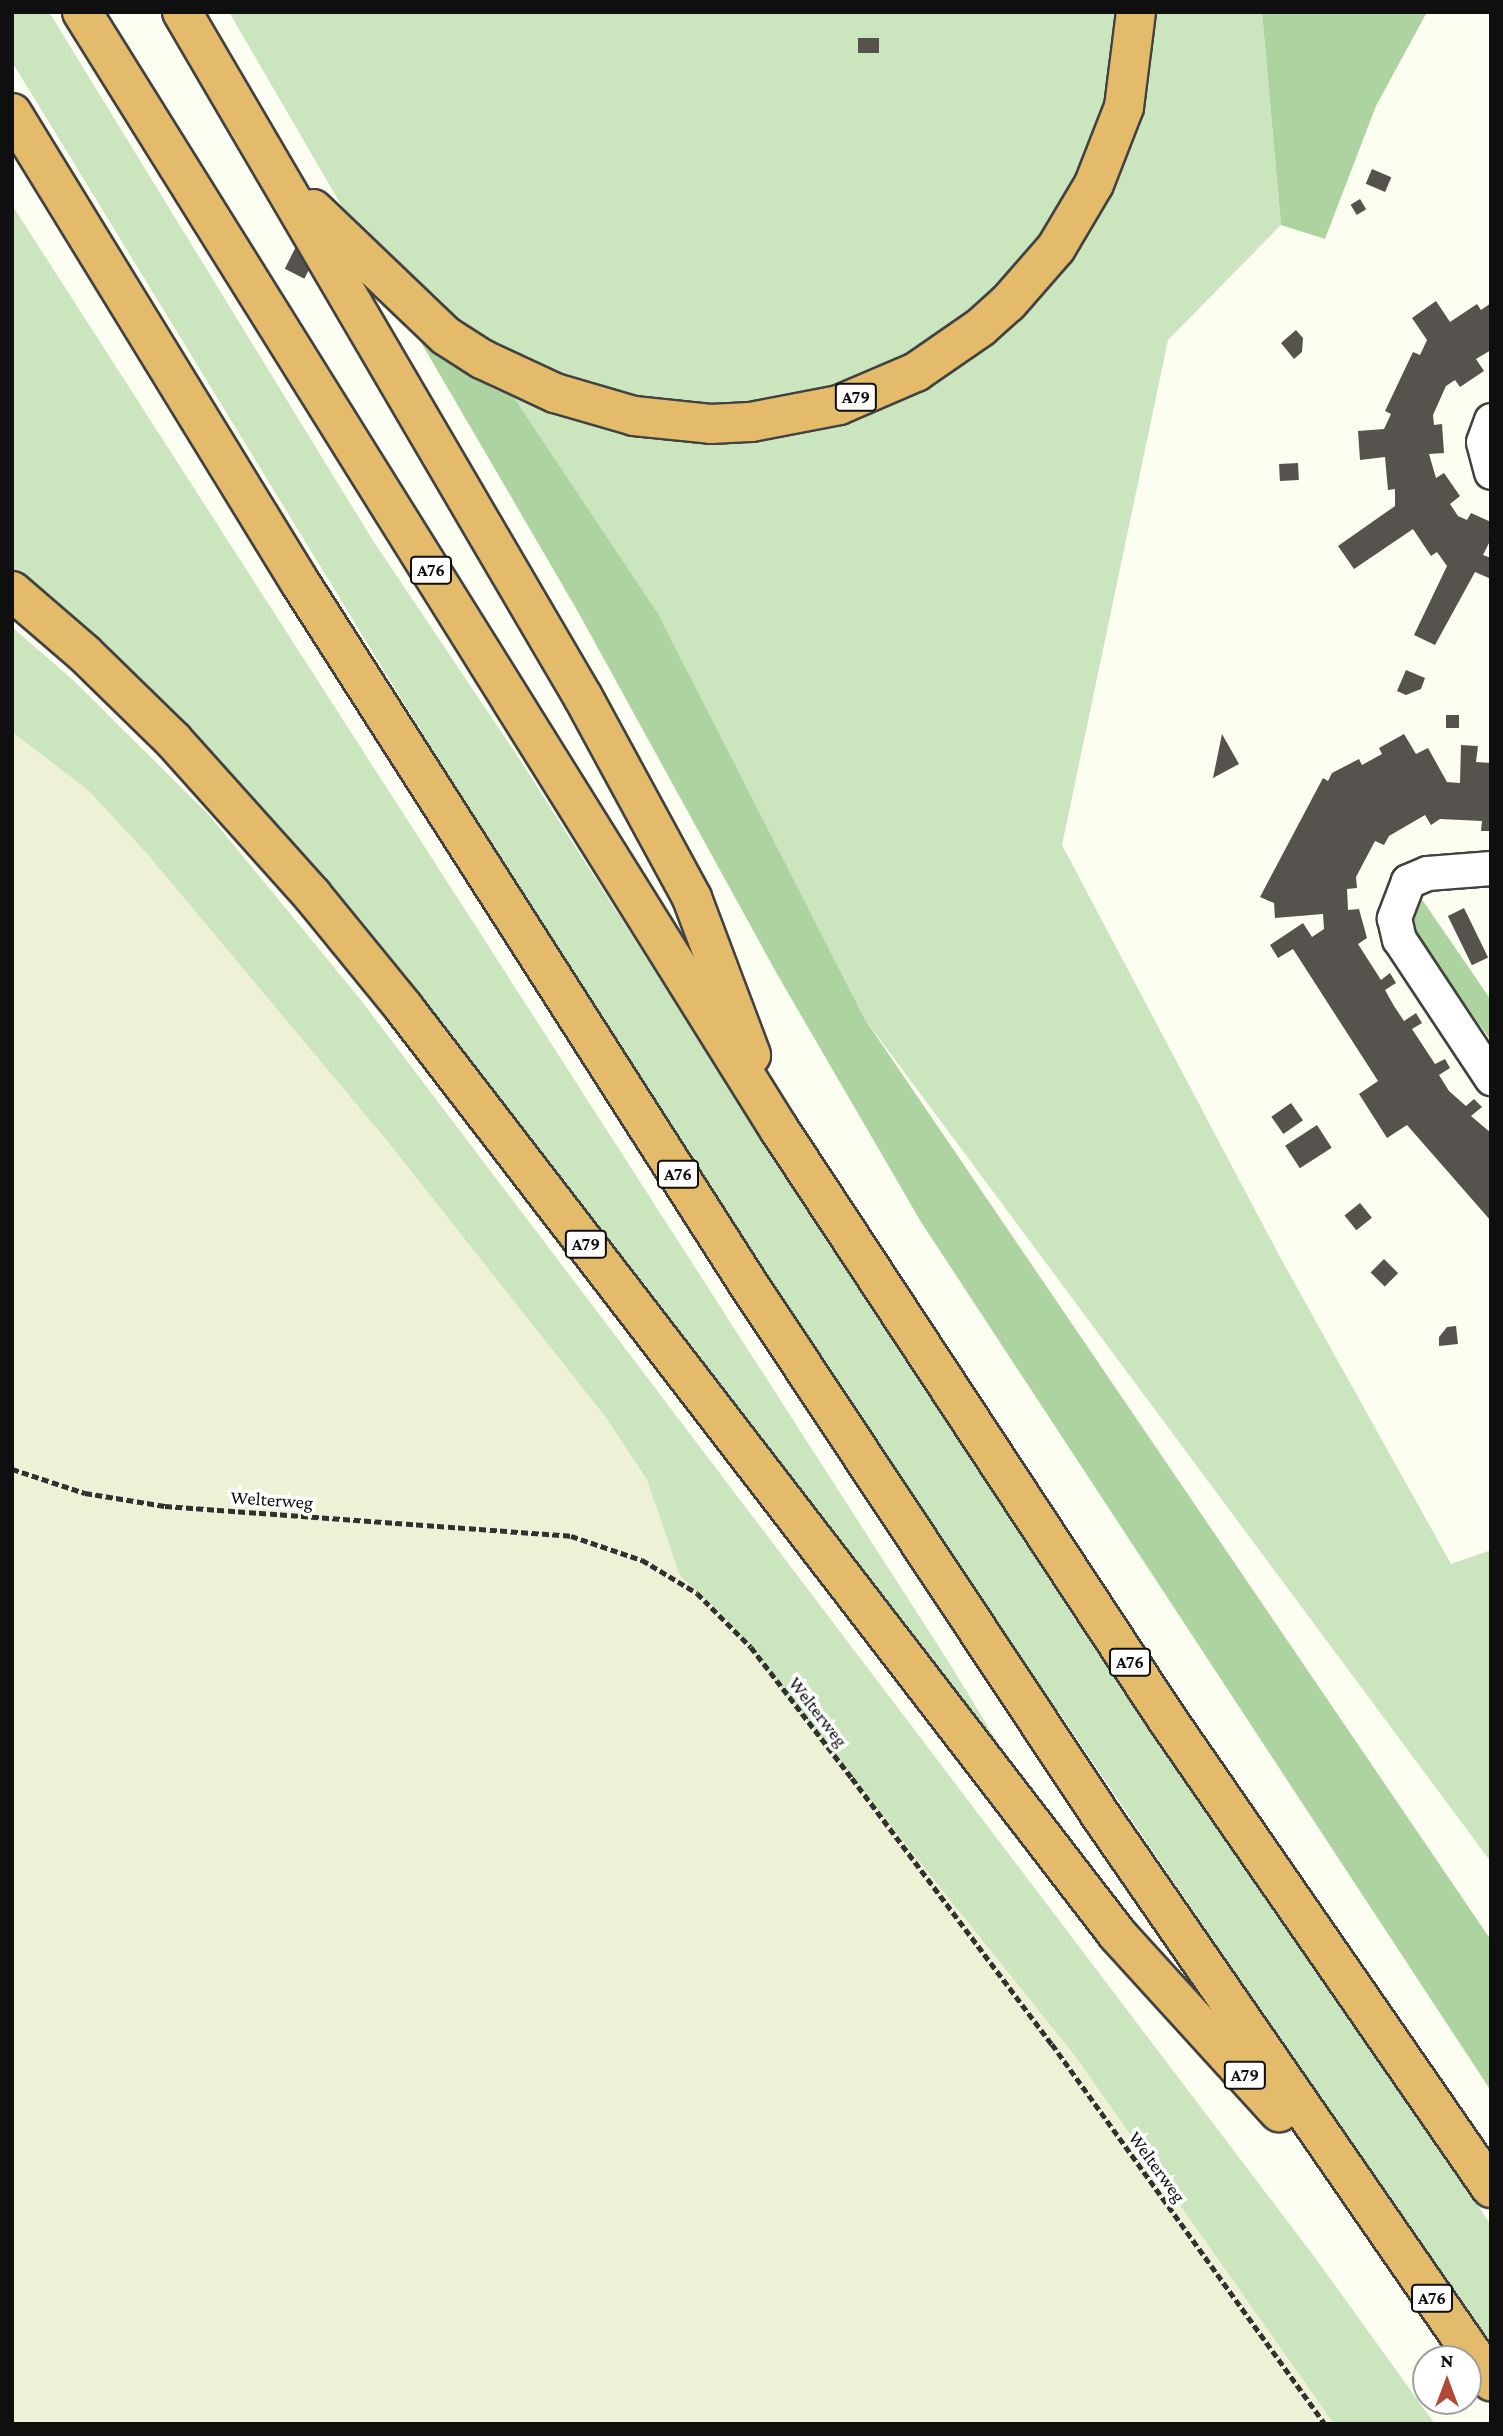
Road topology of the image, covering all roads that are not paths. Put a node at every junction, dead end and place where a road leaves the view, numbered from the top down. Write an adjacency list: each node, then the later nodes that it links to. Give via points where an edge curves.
1 (82, 12): 11 (highway, A76)
2 (182, 12): 5 (highway, A76)
3 (1136, 12): 5 (highway, A79, via 1124,107 1108,151 1076,218 1031,277 981,327 916,372 839,405 796,415 711,424 634,416 555,393 513,374 446,336)
4 (12, 113): 13 (highway, A76, via 299,581 740,1270 1086,1793)
5 (273, 168): 11 (highway, A76, via 583,696 692,898)
6 (1491, 420): 7 (street, via 1483,442)
7 (1491, 472)
8 (12, 591): 13 (highway, A79, via 157,723 312,895 404,1008 1117,1934)
9 (1491, 868): 10 (street, via 1427,873 1408,881 1394,918 1399,939)
10 (1491, 1078)
11 (779, 1129): 12 (highway, A76, via 1167,1719)
12 (1491, 2188)
13 (1374, 2215): 14 (highway, A76)
14 (1491, 2381)

